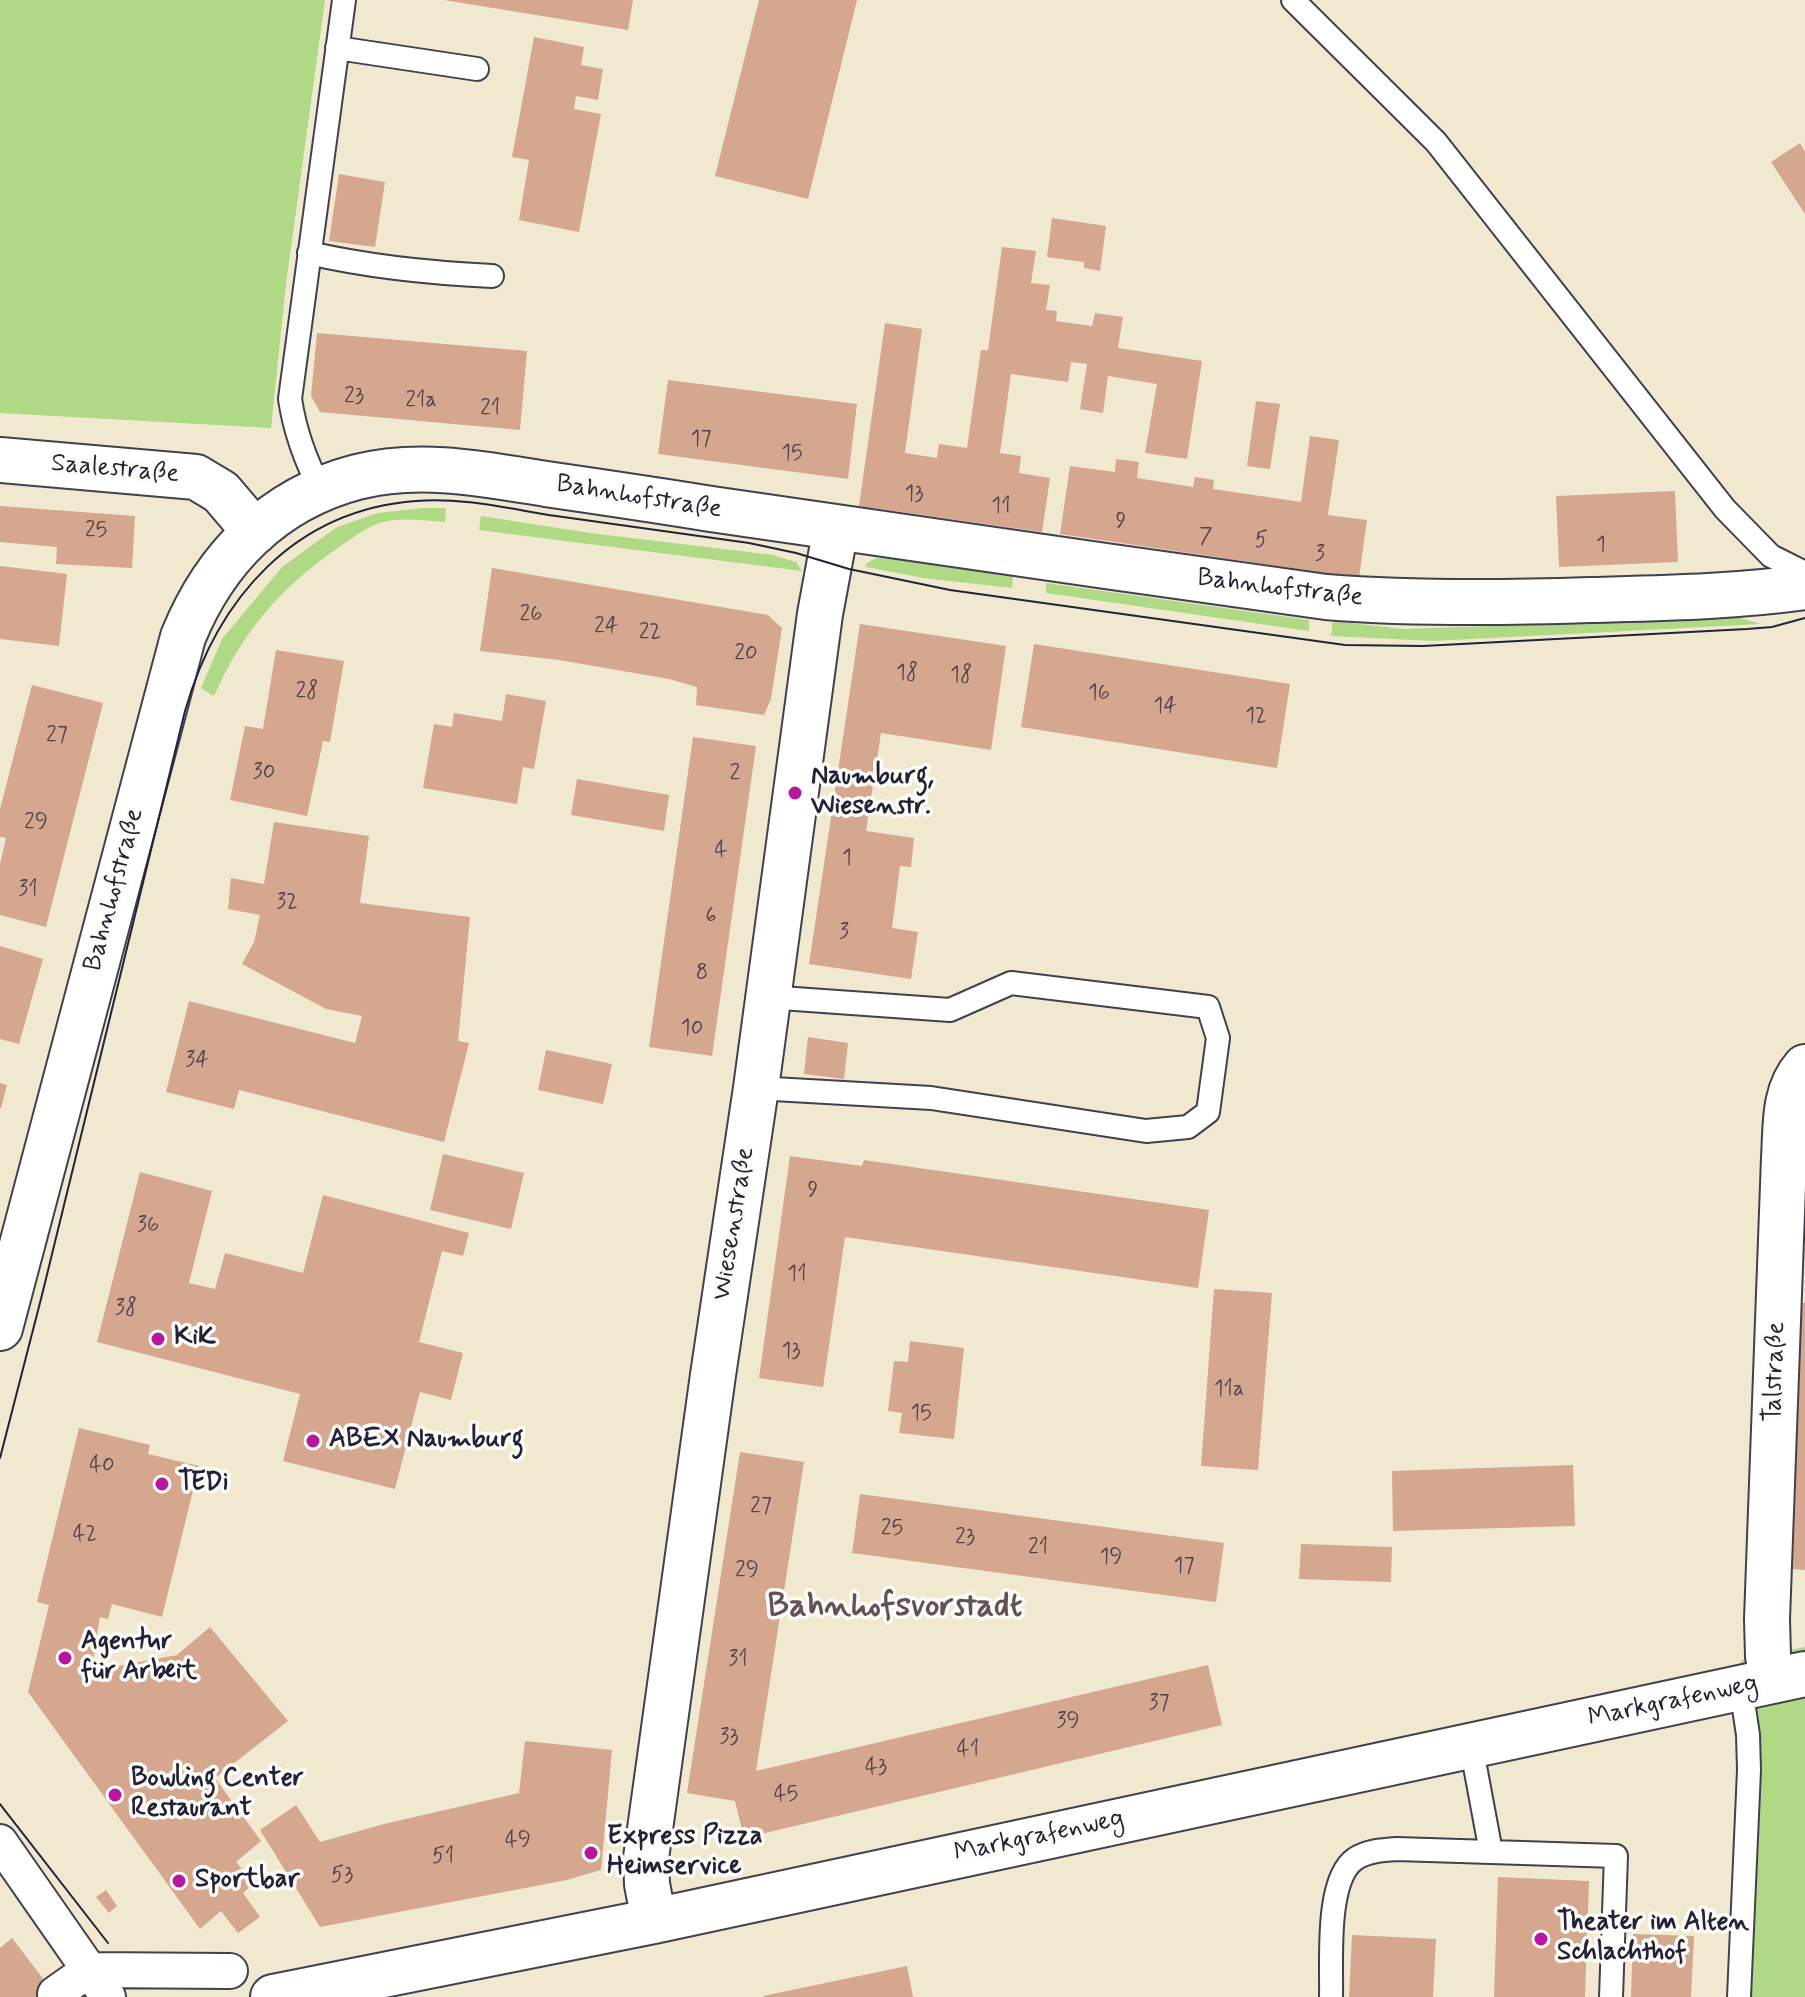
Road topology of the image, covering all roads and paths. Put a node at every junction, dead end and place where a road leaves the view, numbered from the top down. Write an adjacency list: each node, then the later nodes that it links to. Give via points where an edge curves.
1 (344, 0): 3 (lane)
2 (1293, 0): 11 (lane, via 1436,142 1725,509 1771,556)
3 (337, 48): 4 (lane); 5 (lane)
4 (477, 69)
5 (309, 253): 6 (lane, via 359,265); 8 (lane, via 290,399 295,432)
6 (492, 276)
7 (0, 460): 10 (street, Saalestraße, via 196,477 221,492)
8 (321, 490): 9 (street, Bahnhofstraße, via 386,471 449,470); 10 (street, Bahnhofstraße)
9 (836, 528): 12 (street, Bahnhofstraße, via 1357,600 1549,602 1722,596); 13 (street, Wiesenstraße)
10 (255, 532): 16 (street, Bahnhofstraße, via 230,555 207,588 177,657)
11 (1805, 573)
12 (1805, 587)
13 (767, 997): 15 (street, Wiesenstraße); 15 (lane, via 950,1010 1011,983 1208,1007 1218,1038 1208,1112 1188,1127 1146,1131 931,1098)
14 (1805, 1067): 18 (street, Talstraße, via 1788,1096 1784,1158 1767,1619)
15 (756, 1088): 22 (street, Wiesenstraße, via 646,1858)
16 (9, 1253): 17 (street, Bahnhofstraße)
17 (0, 1328)
18 (1773, 1681): 19 (street, Markgrafenweg); 30 (lane, Talstraße, via 1748,1735)
19 (1471, 1745): 21 (lane); 22 (street, Markgrafenweg)
20 (0, 1842): 24 (street)
21 (1491, 1852): 28 (lane, via 1397,1849 1355,1859 1343,1870 1335,1892); 29 (lane, via 1616,1856)
22 (654, 1921): 25 (street, Markgrafenweg)
23 (230, 1971): 24 (street)
24 (99, 1984): 26 (street)
25 (391, 1985): 27 (street, Markgrafenweg)
26 (55, 1994)
27 (273, 1997)
28 (1331, 1997)
29 (1611, 1997)
30 (1739, 1997)

